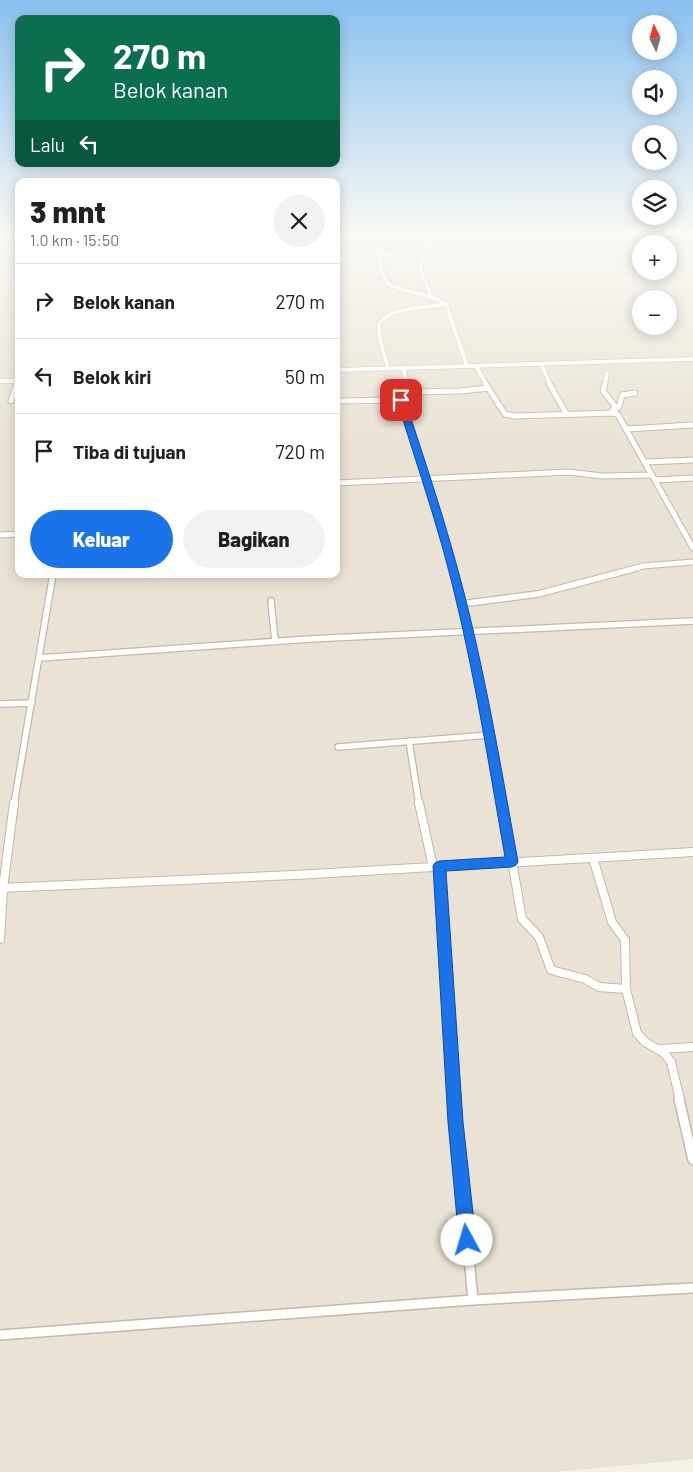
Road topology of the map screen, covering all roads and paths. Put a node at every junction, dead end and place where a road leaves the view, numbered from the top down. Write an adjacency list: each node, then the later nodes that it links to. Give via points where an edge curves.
1 (446, 304): 5 (street)
2 (444, 305): 7 (street, via 428,309 395,310 380,321)
3 (693, 360): 4 (street)
4 (541, 364): 6 (street); 21 (street)
5 (467, 366): 6 (street); 8 (street)
6 (476, 366): 13 (street)
7 (388, 368): 8 (street); 9 (street)
8 (403, 368): 15 (street)
9 (340, 370)
10 (607, 373): 20 (street, via 603,391 615,406)
11 (0, 381): 12 (street)
12 (15, 381)
13 (489, 388): 15 (street); 21 (street, via 505,414)
14 (15, 390): 18 (street)
15 (410, 392): 17 (street)
16 (635, 393): 20 (street, via 622,396 620,407)
17 (401, 400): 19 (street); 28 (street)
18 (11, 401)
19 (340, 402)
20 (613, 411): 21 (street); 23 (street)
21 (568, 415)
22 (692, 425): 23 (street)
23 (627, 428): 25 (street)
24 (693, 460): 25 (street)
25 (646, 462): 26 (street)
26 (654, 477): 27 (street); 28 (street, via 569,472); 32 (street)
27 (693, 478)
28 (427, 480): 29 (street); 36 (street)
29 (340, 484)
30 (15, 534): 31 (street)
31 (0, 535)
32 (693, 548)
33 (693, 562): 36 (street, via 643,566 538,594)
34 (52, 578): 40 (street)
35 (271, 601): 39 (street)
36 (462, 604): 38 (street)
37 (693, 622): 38 (street)
38 (468, 633): 39 (street); 43 (street)
39 (275, 641): 40 (street)
40 (40, 658): 41 (street)
41 (32, 703): 42 (street); 50 (street)
42 (0, 704)
43 (490, 735): 44 (street); 48 (street)
44 (409, 742): 45 (street); 49 (street)
45 (338, 747)
46 (693, 852): 47 (street)
47 (592, 858): 48 (street); 52 (street, via 612,922 624,940)
48 (512, 862): 49 (street); 52 (street, via 522,919 539,937 552,970 585,979 599,987)
49 (436, 866): 50 (street); 57 (street)
50 (2, 888): 51 (street)
51 (0, 937)
52 (626, 989): 54 (street, via 641,1040)
53 (693, 1046): 54 (street)
54 (661, 1049): 55 (street, via 671,1062)
55 (693, 1160)
56 (693, 1288): 57 (street)
57 (473, 1300): 58 (street)
58 (0, 1335)

